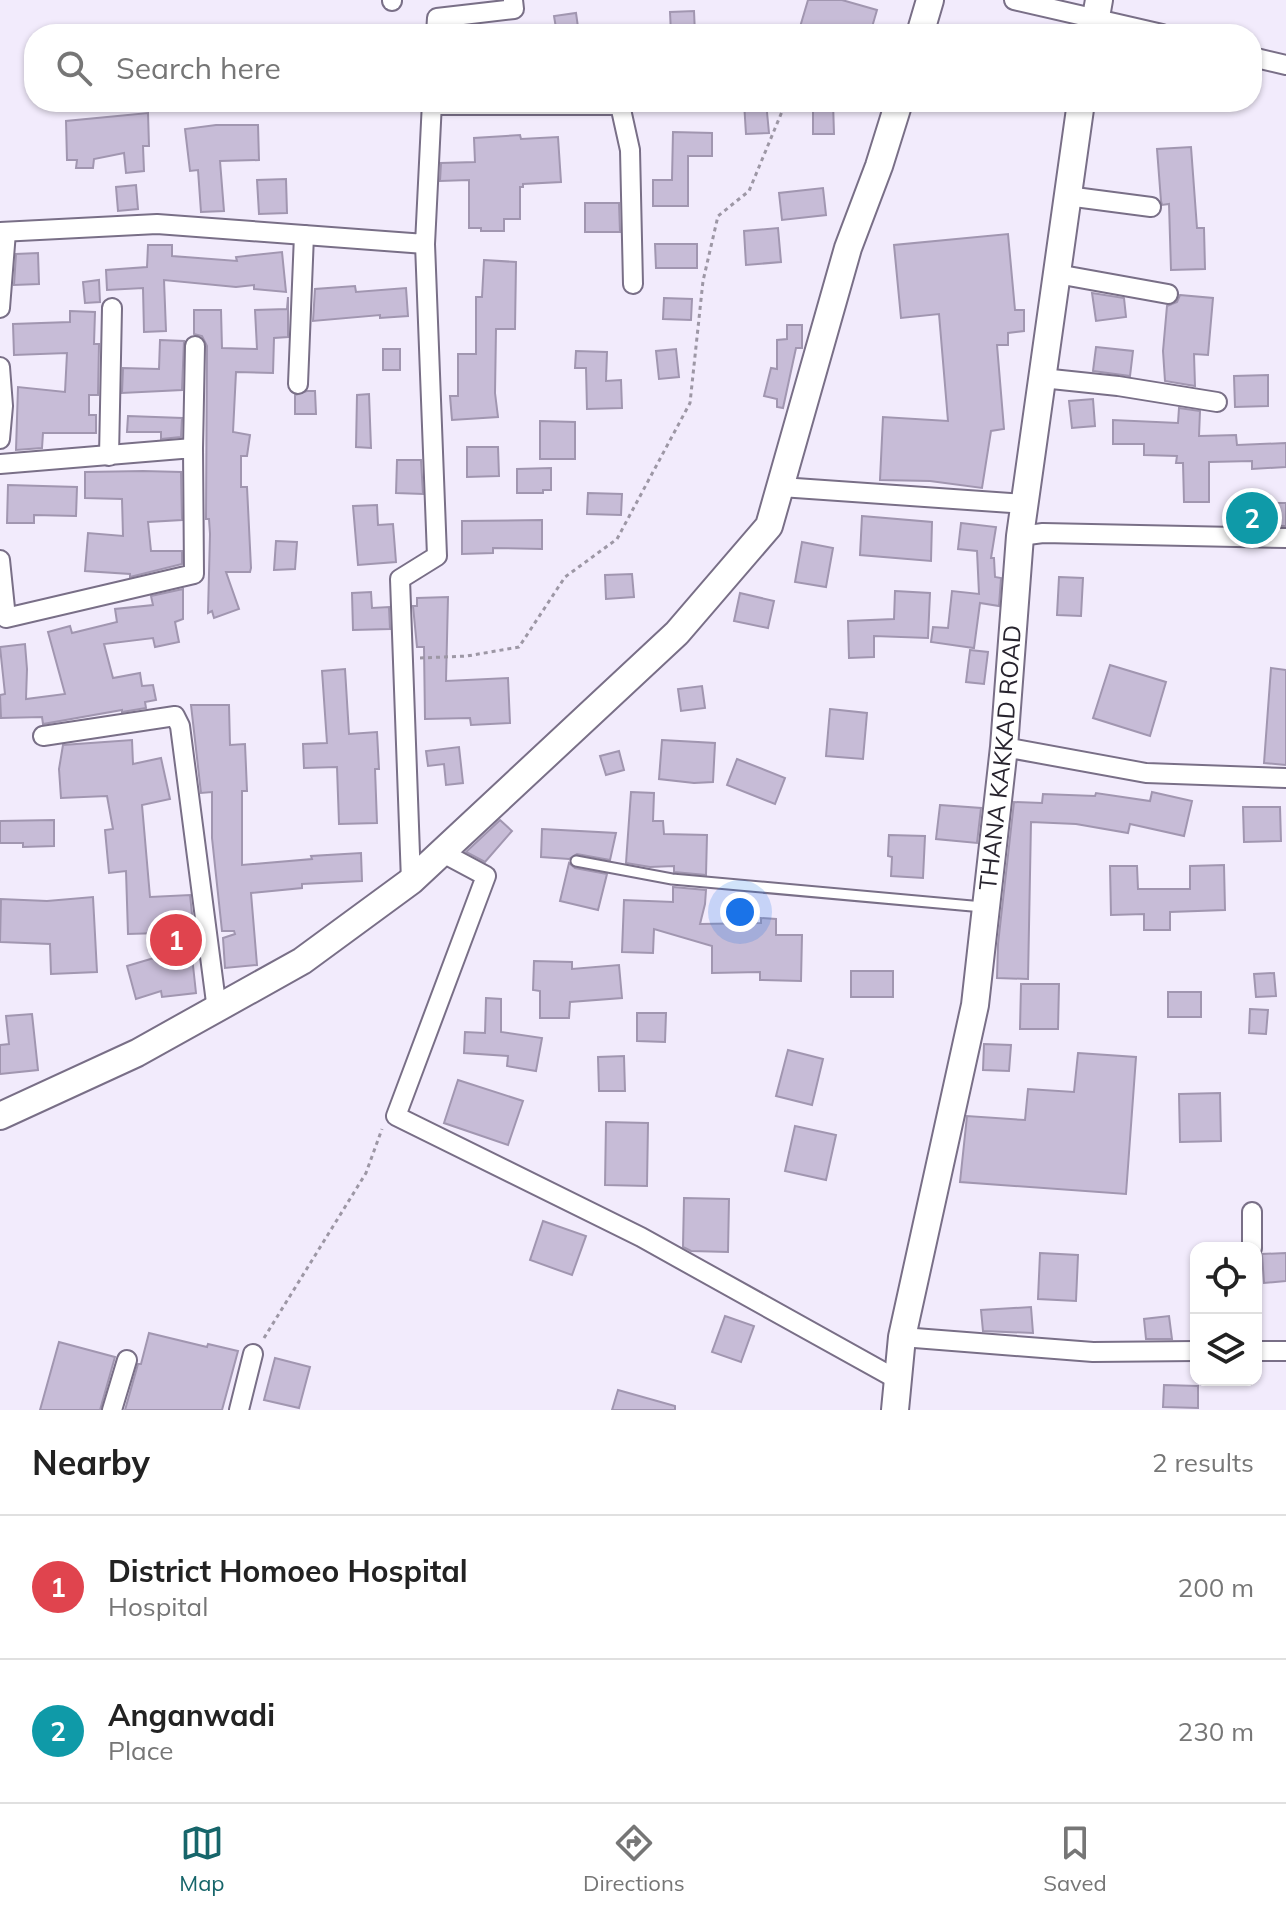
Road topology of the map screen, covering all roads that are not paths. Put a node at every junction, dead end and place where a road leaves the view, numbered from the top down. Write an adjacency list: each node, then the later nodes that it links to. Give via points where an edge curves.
1 (513, 0): 5 (street, via 514,9 437,18)
2 (930, 0): 6 (main road)
3 (1014, 0): 4 (street)
4 (1096, 17): 7 (street)
5 (437, 24)
6 (923, 24)
7 (1123, 24)
8 (1262, 59): 9 (street)
9 (1286, 65)
10 (432, 112): 18 (street)
11 (622, 112): 20 (street, via 630,150)
12 (896, 112): 33 (main road, via 848,248)
13 (1080, 112): 14 (main road, THANA KAKKAD ROAD)
14 (1067, 196): 15 (street); 19 (main road, THANA KAKKAD ROAD)
15 (1151, 207)
16 (3, 232): 17 (street, via 157,224); 22 (street)
17 (304, 235): 18 (street); 27 (street)
18 (425, 244): 43 (street, via 437,556 400,579)
19 (1057, 274): 21 (street); 26 (main road, THANA KAKKAD ROAD)
20 (633, 284)
21 (1168, 294)
22 (0, 308)
23 (112, 308): 31 (street)
24 (195, 346): 30 (street)
25 (0, 367): 29 (street)
26 (1042, 378): 28 (street); 34 (main road, THANA KAKKAD ROAD)
27 (298, 384)
28 (1217, 402)
29 (0, 439)
30 (193, 448): 31 (street); 37 (street, via 194,574 6,618)
31 (109, 456): 32 (street)
32 (0, 464)
33 (781, 487): 34 (street); 41 (main road, via 769,526 677,633)
34 (1025, 504): 35 (main road, THANA KAKKAD ROAD)
35 (1020, 536): 36 (street); 39 (main road, THANA KAKKAD ROAD)
36 (1286, 538)
37 (0, 560)
38 (43, 736): 45 (street, via 175,716)
39 (1004, 747): 40 (street, via 1146,773); 44 (main road, THANA KAKKAD ROAD)
40 (1286, 778)
41 (441, 852): 43 (main road); 55 (street, via 486,876 396,1116 641,1237)
42 (576, 861): 44 (lane, via 672,879)
43 (411, 881): 45 (main road, via 302,961)
44 (986, 908): 49 (main road, THANA KAKKAD ROAD, via 975,1005)
45 (217, 1010): 46 (main road)
46 (0, 1116)
47 (1252, 1212): 48 (street)
48 (1252, 1242)
49 (902, 1337): 50 (street, via 1093,1352); 55 (main road, THANA KAKKAD ROAD)
50 (1190, 1351)
51 (1262, 1351): 52 (street)
52 (1286, 1351)
53 (253, 1354): 57 (street)
54 (127, 1360): 56 (street)
55 (898, 1380): 58 (main road, THANA KAKKAD ROAD)
56 (112, 1410)
57 (239, 1410)
58 (895, 1410)

